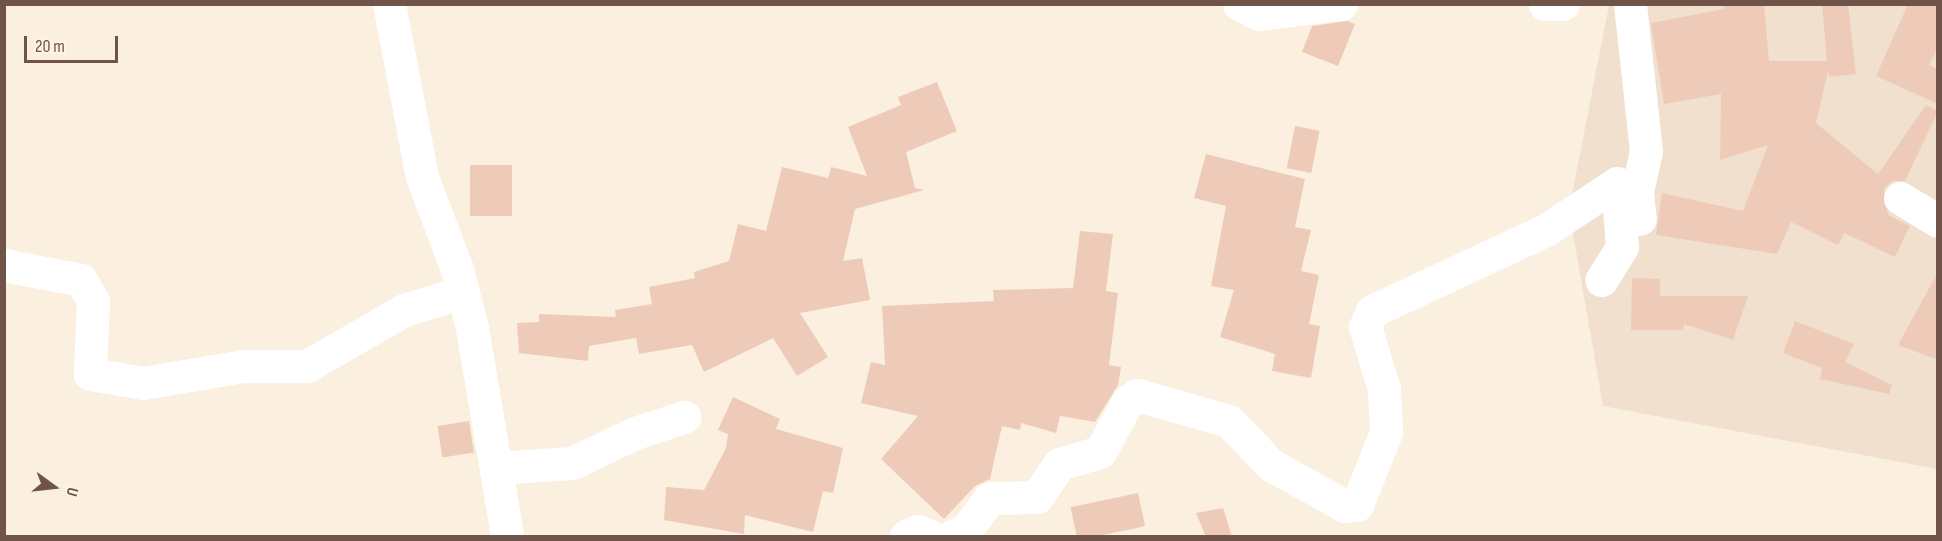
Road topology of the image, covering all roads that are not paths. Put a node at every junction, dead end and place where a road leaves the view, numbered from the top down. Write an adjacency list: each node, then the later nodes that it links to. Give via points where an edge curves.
1 (389, 4): 10 (street, via 422,177)
2 (1239, 4): 3 (street, via 1258,14)
3 (1341, 4)
4 (1545, 4): 5 (street)
5 (1563, 4)
6 (1630, 4): 16 (street, via 1646,151 1637,192 1643,239 1610,268 1621,190 1614,182 1546,230 1372,311 1365,327 1384,389 1386,432 1358,505 1340,504 1271,465 1229,421 1137,396 1128,402 1100,452 1059,464 1036,497 990,498 965,531)
7 (1900, 198): 8 (street)
8 (1938, 221)
9 (4, 265): 10 (street, via 81,280 93,301 90,374 143,383 242,366 307,366 404,310)
10 (463, 292): 12 (street)
11 (684, 417): 12 (street, via 635,433 572,463)
12 (496, 468): 14 (street)
13 (898, 532): 15 (street, via 918,531)
14 (507, 537)
15 (929, 537)
16 (952, 537)

